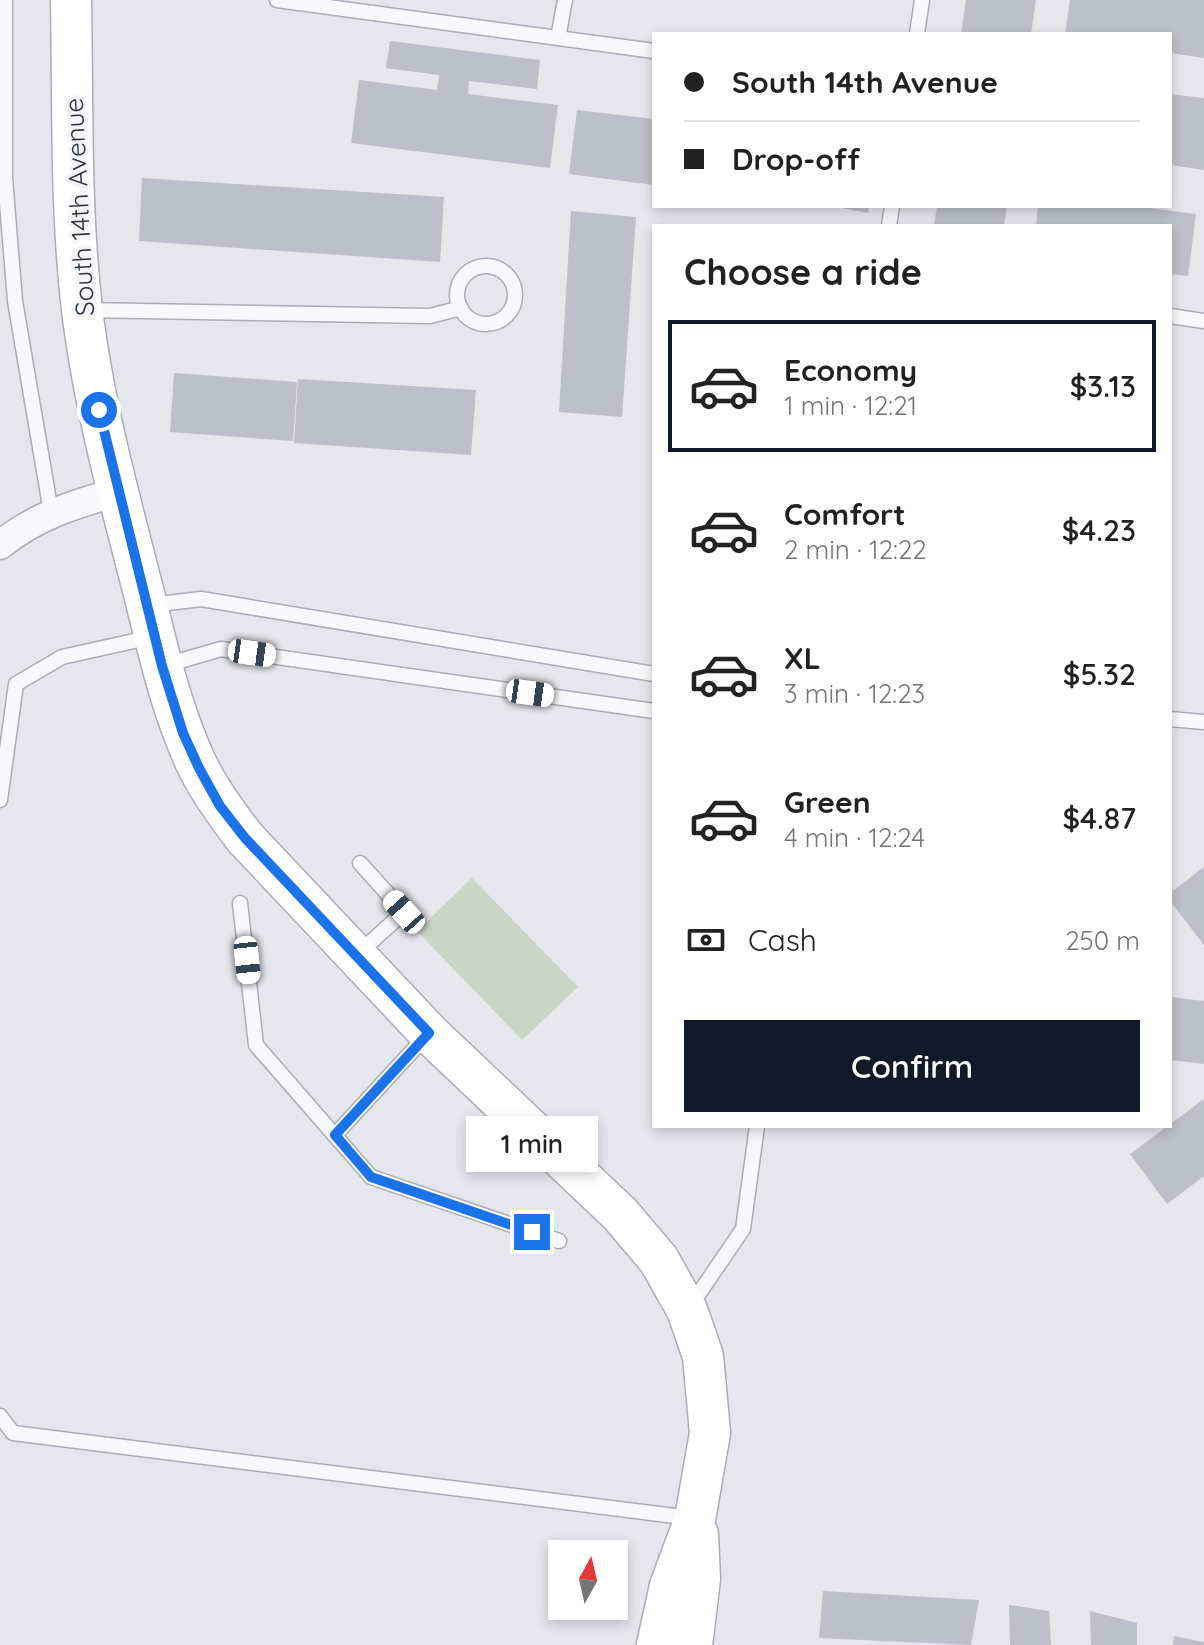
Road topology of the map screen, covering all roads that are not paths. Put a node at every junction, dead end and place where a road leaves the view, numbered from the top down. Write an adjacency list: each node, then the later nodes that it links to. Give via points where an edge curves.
1 (5, 0): 14 (lane, via 5,178 15,301)
2 (71, 0): 10 (street, South 14th Avenue, via 75,227)
3 (277, 0): 7 (lane)
4 (565, 0): 7 (lane)
5 (922, 0): 6 (lane)
6 (917, 32)
7 (558, 38): 8 (lane)
8 (652, 51)
9 (461, 308): 9 (lane, via 485,324 503,319 515,296 510,278 492,267 471,270 458,288); 10 (lane, via 430,316)
10 (82, 310): 13 (street, South 14th Avenue)
11 (1172, 316): 12 (lane)
12 (1204, 321)
13 (118, 492): 14 (street); 16 (street, South 14th Avenue)
14 (51, 512): 15 (street)
15 (0, 545)
16 (154, 636): 17 (lane, via 201,599); 18 (lane); 21 (lane, via 62,657 16,684); 24 (street, South 14th Avenue, via 183,733 220,806)
17 (652, 674)
18 (652, 711)
19 (1172, 719): 20 (lane)
20 (1204, 722)
21 (0, 800)
22 (360, 863): 24 (lane, via 404,912)
23 (240, 903): 27 (lane, via 256,1045)
24 (356, 956): 25 (street, South 14th Avenue)
25 (429, 1033): 27 (lane); 29 (street, South 14th Avenue, via 620,1214 659,1260)
26 (757, 1128): 29 (lane, via 743,1229)
27 (335, 1135): 28 (lane, via 371,1177)
28 (559, 1241)
29 (687, 1310): 31 (street, South 14th Avenue, via 703,1356 710,1433)
30 (0, 1416): 31 (lane, via 13,1433)
31 (695, 1519): 32 (street, via 670,1586); 33 (street, via 701,1569)
32 (657, 1645)
33 (692, 1645)

